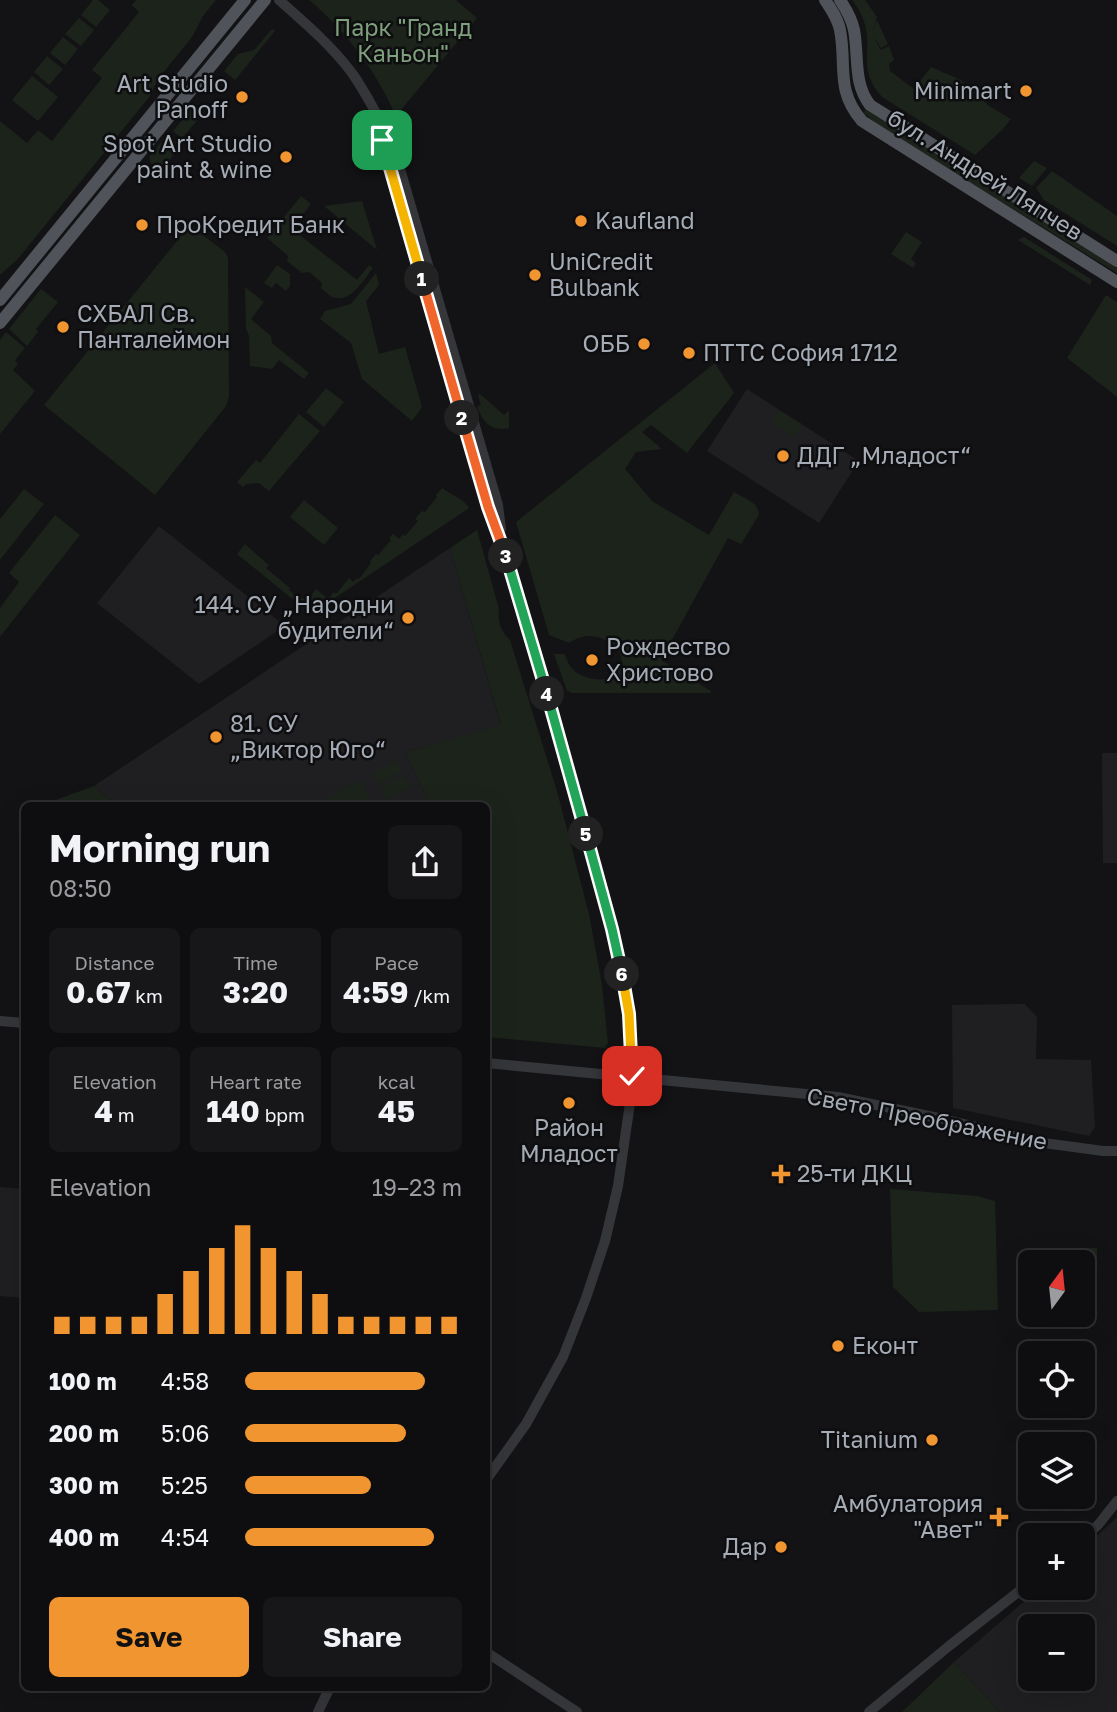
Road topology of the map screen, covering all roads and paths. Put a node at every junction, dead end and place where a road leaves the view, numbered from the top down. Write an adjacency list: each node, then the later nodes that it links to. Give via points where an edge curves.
1 (245, 0): 8 (main road)
2 (265, 0): 9 (main road)
3 (279, 0): 13 (street, via 339,57 391,138 498,505 503,547 612,929 629,1014)
4 (825, 0): 7 (main road, бул. Андрей Ляпчев, via 840,27 846,95 867,126)
5 (840, 0): 6 (main road, бул. Андрей Ляпчев, via 854,27 859,82 870,105)
6 (1117, 261)
7 (1117, 282)
8 (0, 300)
9 (0, 323)
10 (0, 1021): 11 (street)
11 (21, 1023)
12 (490, 1063): 13 (street, Свето Преображение)
13 (632, 1076): 14 (street, Свето Преображение, via 838,1097 1044,1143); 15 (street, via 618,1186 586,1298 563,1357 538,1403)
14 (1117, 1151)
15 (490, 1475)
16 (1117, 1501): 17 (street)
17 (1095, 1528)
18 (1018, 1592): 23 (street)
19 (490, 1655): 22 (street)
20 (328, 1691): 21 (street)
21 (318, 1712)
22 (577, 1712)
23 (869, 1712)

